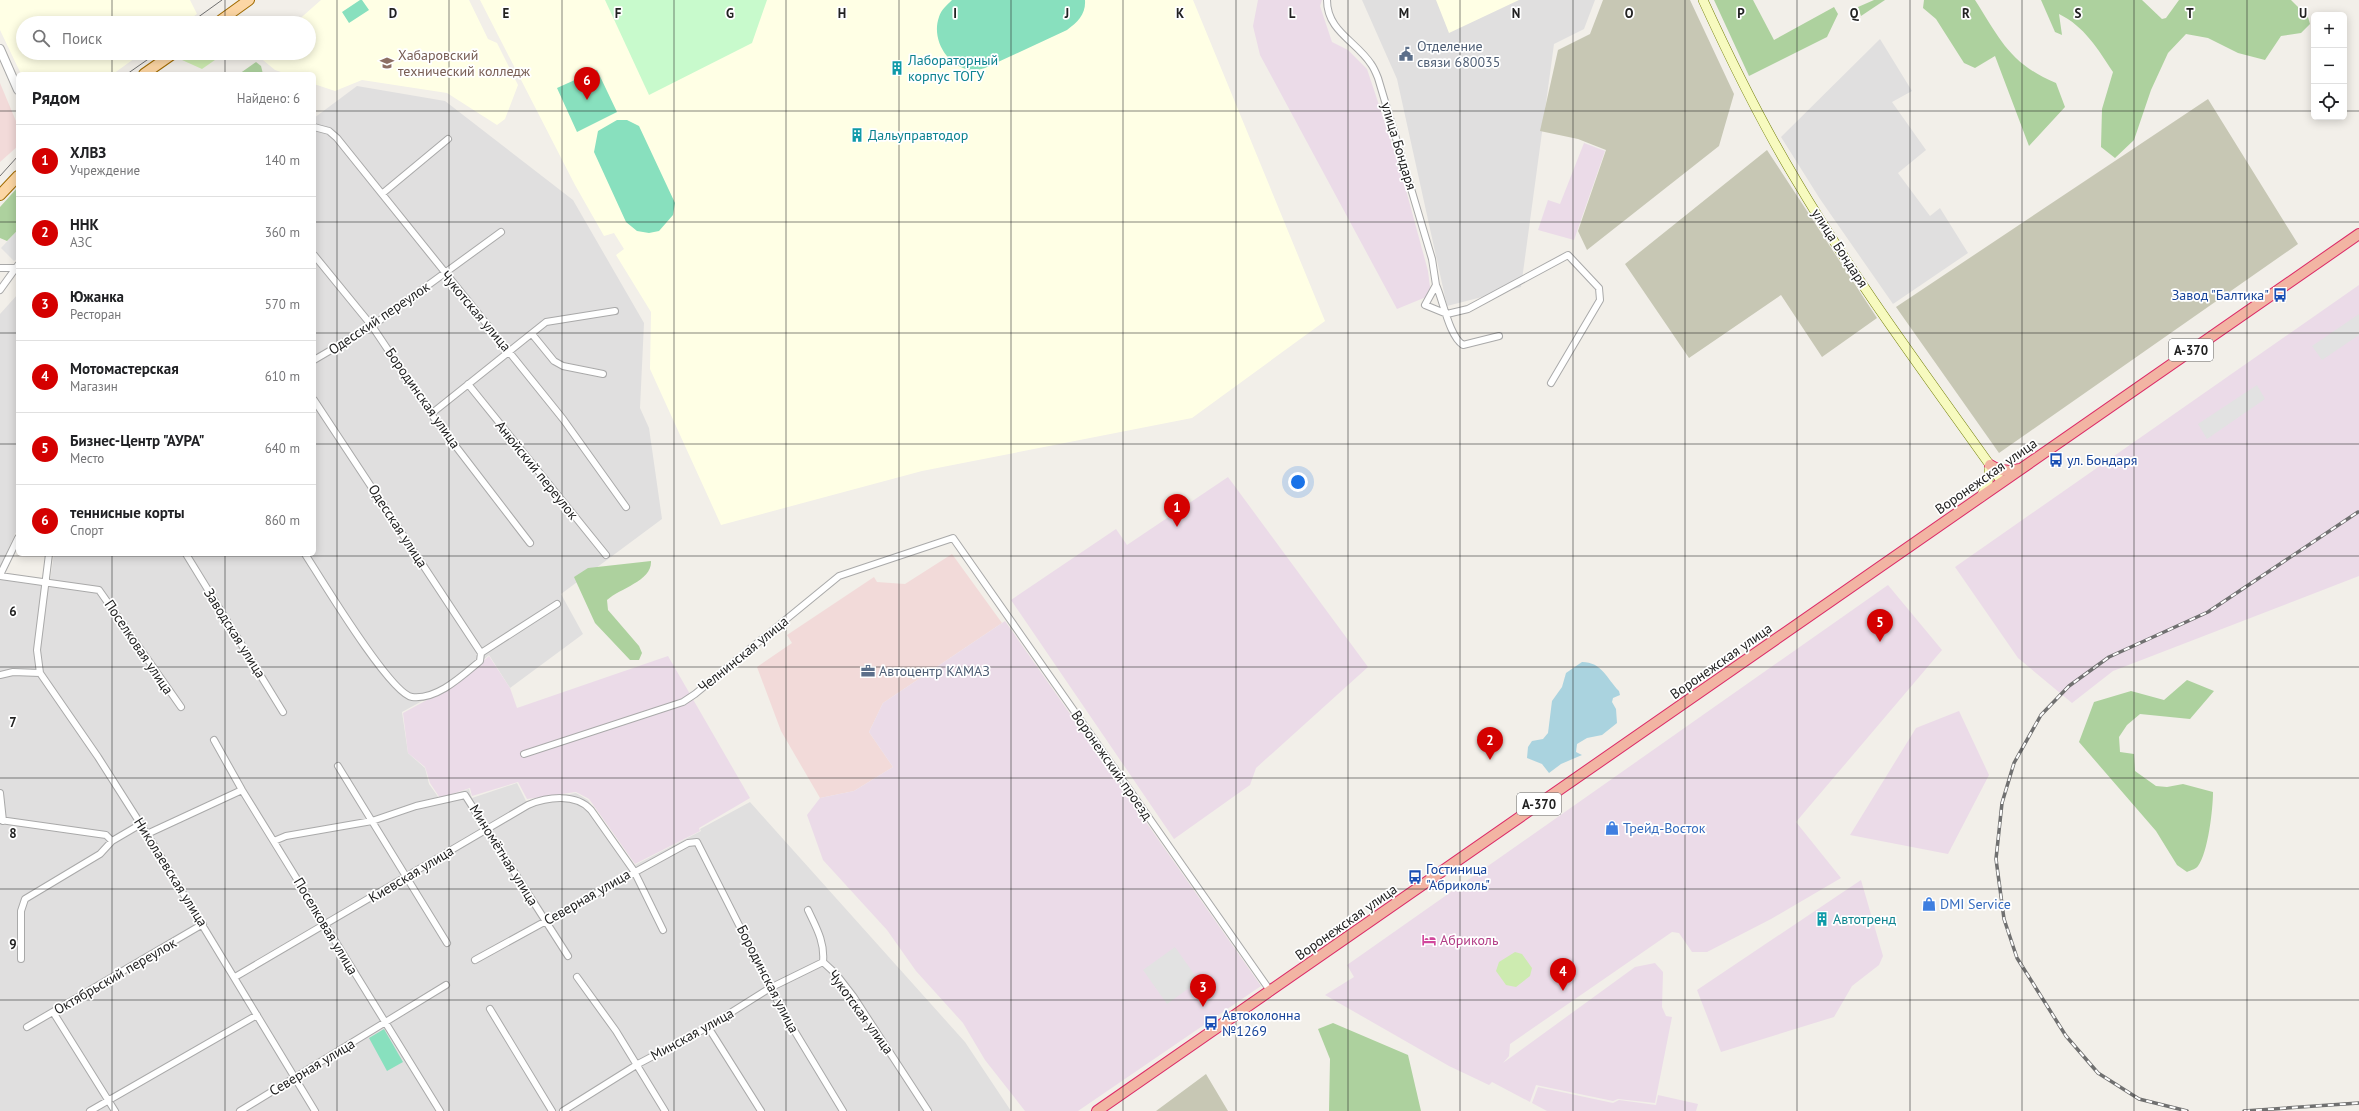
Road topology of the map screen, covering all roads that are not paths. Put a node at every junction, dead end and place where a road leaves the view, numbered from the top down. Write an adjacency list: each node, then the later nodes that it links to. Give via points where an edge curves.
1 (249, 0): 4 (main road)
2 (1327, 0): 20 (street, улица Бондаря, via 1329,15 1338,30 1371,64 1378,78 1423,226)
3 (1703, 0): 34 (main road, улица Бондаря, via 1742,84 1796,180 1849,264)
4 (227, 16)
5 (0, 49): 8 (street)
6 (164, 60): 7 (main road)
7 (147, 72)
8 (16, 85)
9 (316, 128): 12 (street, Чукотская улица, via 329,131 337,138)
10 (448, 139): 12 (street)
11 (16, 178): 13 (main road)
12 (383, 193): 19 (street, Чукотская улица)
13 (0, 195)
14 (501, 232): 19 (street, Одесский переулок)
15 (2359, 234): 35 (highway, Воронежская улица / А-370)
16 (316, 257): 24 (street, Бородинская улица)
17 (16, 266): 18 (street); 21 (street)
18 (0, 268)
19 (444, 273): 24 (street, Одесский переулок); 27 (street, Чукотская улица)
20 (1436, 285): 23 (street, улица Бондаря); 23 (street, via 1425,305)
21 (0, 290)
22 (615, 311): 25 (street, via 546,322)
23 (1447, 314): 26 (street, улица Бондаря, via 1453,334 1463,345); 30 (street, via 1468,309 1568,255 1599,288 1600,300)
24 (372, 326): 28 (street, Одесский переулок); 33 (street, Бородинская улица)
25 (532, 334): 27 (street); 29 (street, via 554,362)
26 (1498, 336)
27 (510, 352): 31 (street); 38 (street, Чукотская улица, via 563,418)
28 (316, 359)
29 (603, 374)
30 (1551, 383)
31 (468, 384): 33 (street); 42 (street, Анюйский переулок)
32 (316, 403): 49 (street, Одесская улица)
33 (431, 414): 41 (street, Бородинская улица)
34 (1990, 465): 35 (highway, via 2009,471); 36 (main road, улица Бондаря); 37 (main road, via 1988,482)
35 (2023, 467): 36 (highway, Воронежская улица / А-370)
36 (2002, 482): 37 (highway, Воронежская улица / А-370)
37 (1981, 497): 83 (highway, Воронежская улица / А-370)
38 (626, 507)
39 (953, 538): 55 (street, Челнинская улица, via 839,576 683,702); 83 (street, Воронежский проезд)
40 (16, 542): 46 (street)
41 (530, 543)
42 (606, 555)
43 (49, 556): 47 (street)
44 (187, 556): 53 (street, Заводская улица)
45 (306, 556): 49 (street, via 382,670 410,697 422,698 457,680 480,661)
46 (0, 576): 47 (street, Поселковая улица)
47 (45, 582): 50 (street, via 37,650); 52 (street, Поселковая улица, via 99,590)
48 (557, 604): 49 (street)
49 (481, 653)
50 (40, 673): 51 (street, via 13,672); 61 (street, Николаевская улица)
51 (0, 675)
52 (181, 708)
53 (283, 712)
54 (214, 740): 57 (street, Поселковая улица)
55 (524, 754)
56 (338, 766): 60 (street)
57 (242, 790): 63 (street); 65 (street, Поселковая улица)
58 (0, 793): 59 (street)
59 (2, 820): 64 (street, via 106,836)
60 (372, 821): 62 (street, Миномётная улица, via 416,806 464,795); 65 (street, via 286,836); 68 (street)
61 (141, 824): 63 (street, Николаевская улица); 64 (street)
62 (486, 829): 67 (street, Киевская улица, via 528,805 576,798 591,810); 68 (street, Киевская улица); 70 (street, Миномётная улица)
63 (147, 834): 71 (street, Николаевская улица)
64 (112, 841): 76 (street, via 100,854 25,899 21,911)
65 (274, 841): 72 (street, Поселковая улица)
66 (699, 844): 67 (street, Северная улица, via 694,841 688,843); 82 (street, Бородинская улица)
67 (634, 871): 70 (street, Северная улица); 73 (street)
68 (406, 878): 72 (street, Киевская улица); 74 (street)
69 (808, 910): 78 (street, Чукотская улица, via 822,940)
70 (545, 921): 75 (street, Миномётная улица); 77 (street, Северная улица)
71 (203, 924): 79 (street, Николаевская улица); 85 (street, Октябрьский переулок)
72 (325, 925): 79 (street, Киевская улица); 87 (street, Поселковая улица)
73 (663, 930)
74 (447, 943)
75 (568, 956)
76 (21, 959)
77 (475, 960)
78 (823, 962): 82 (street, Минская улица); 103 (street, Чукотская улица, via 853,996)
79 (235, 977): 86 (street, Николаевская улица)
80 (577, 977): 90 (street)
81 (446, 985): 87 (street, Северная улица)
82 (770, 988): 89 (street, Минская улица); 102 (street, Бородинская улица)
83 (1271, 992): 104 (highway, Воронежская улица / А-370)
84 (490, 1009): 98 (street)
85 (53, 1012): 88 (street, Октябрьский переулок); 92 (street)
86 (257, 1015): 91 (street, Николаевская улица); 92 (street)
87 (386, 1022): 91 (street, Северная улица); 97 (street, Поселковая улица)
88 (27, 1027)
89 (708, 1027): 90 (street, Минская улица); 101 (street)
90 (638, 1064): 99 (street, Минская улица); 100 (street)
91 (294, 1077): 95 (street, Северная улица); 96 (street, Николаевская улица)
92 (108, 1101): 93 (street); 94 (street)
93 (90, 1111)
94 (115, 1111)
95 (240, 1111)
96 (315, 1111)
97 (440, 1111)
98 (552, 1111)
99 (563, 1111)
100 (665, 1111)
101 (761, 1111)
102 (843, 1111)
103 (928, 1111)
104 (1097, 1111)

